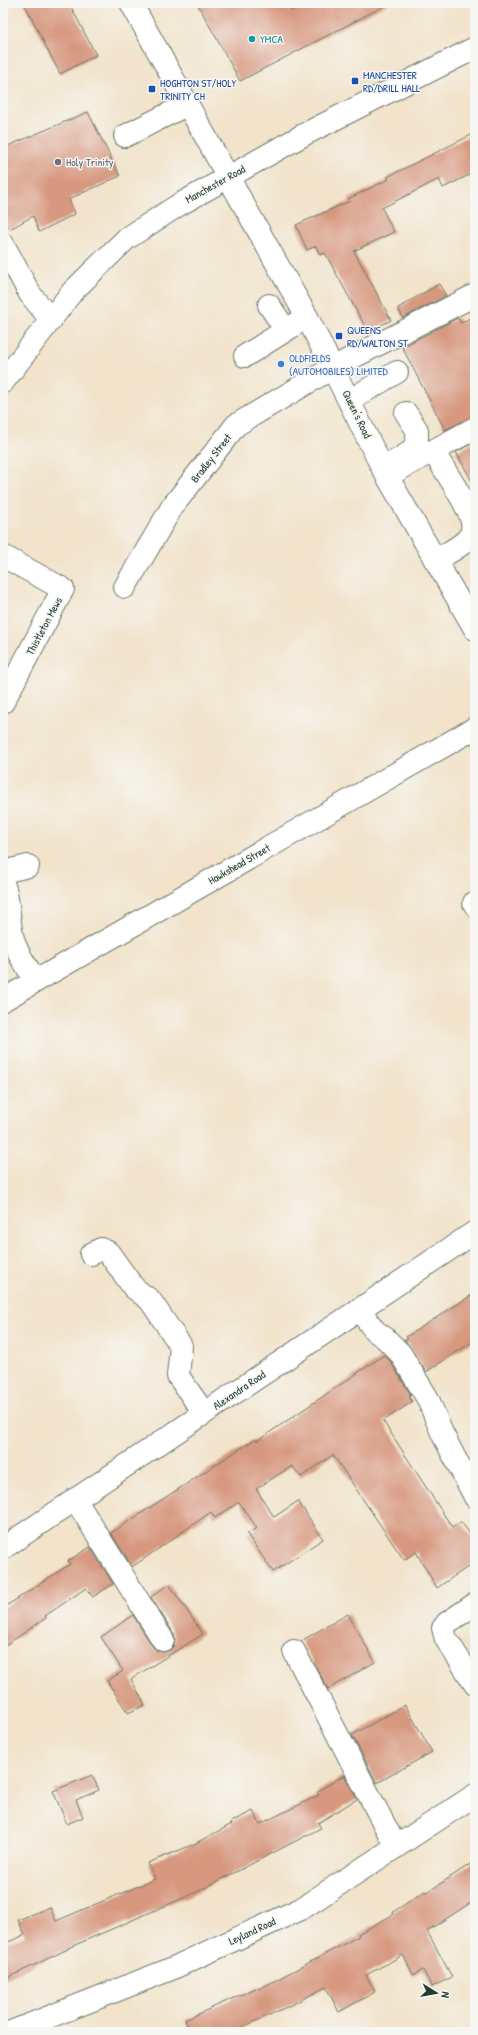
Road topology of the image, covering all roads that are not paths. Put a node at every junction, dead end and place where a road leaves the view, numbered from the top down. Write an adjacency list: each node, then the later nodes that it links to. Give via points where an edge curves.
1 (131, 3): 3 (street, Queen's Road)
2 (475, 48): 5 (street, Manchester Road, via 306,134)
3 (188, 104): 4 (street); 5 (street, Queen's Road)
4 (125, 136)
5 (228, 177): 9 (street, Queen's Road); 10 (street, Manchester Road, via 126,239 72,292)
6 (3, 244): 10 (street, via 30,294)
7 (475, 295): 13 (street, Bradley Street)
8 (269, 305): 11 (street)
9 (307, 317): 11 (street); 13 (street, Queen's Road)
10 (51, 320): 15 (street, Manchester Road)
11 (285, 329): 12 (street)
12 (245, 356)
13 (334, 367): 16 (street, Queen's Road); 24 (street, Bradley Street, via 236,425 172,507)
14 (397, 372): 16 (street)
15 (3, 382)
16 (350, 400): 20 (street, Queen's Road)
17 (406, 413): 20 (street, via 417,430 417,443 409,453)
18 (475, 428): 19 (street)
19 (433, 451): 20 (street); 23 (street, via 472,522 469,537)
20 (385, 472): 23 (street, Queen's Road)
21 (475, 550): 23 (street)
22 (3, 556): 26 (street, Thistleton Mews, via 64,589)
23 (438, 564): 25 (street, Queen's Road)
24 (125, 587)
25 (475, 630)
26 (3, 702)
27 (475, 728): 31 (street, Hawkshead Street)
28 (28, 866): 29 (street)
29 (3, 872)
30 (3, 883): 31 (street, via 15,946)
31 (36, 981): 32 (street, Hawkshead Street)
32 (3, 1000)
33 (475, 1232): 35 (street, Alexandra Road)
34 (91, 1254): 36 (street, via 101,1249 108,1252 134,1288 150,1300 181,1346 178,1376)
35 (359, 1309): 36 (street, Alexandra Road); 37 (street, via 375,1331 400,1353 428,1399 442,1433)
36 (204, 1413): 38 (street, Alexandra Road)
37 (475, 1497)
38 (76, 1499): 39 (street, Alexandra Road); 41 (street)
39 (3, 1548)
40 (475, 1604): 43 (street, via 443,1628 446,1639)
41 (163, 1640)
42 (294, 1652): 45 (street)
43 (475, 1684)
44 (475, 1795): 45 (street, Leyland Road)
45 (396, 1847): 46 (street, Leyland Road, via 301,1909 171,1969)
46 (11, 2032)

